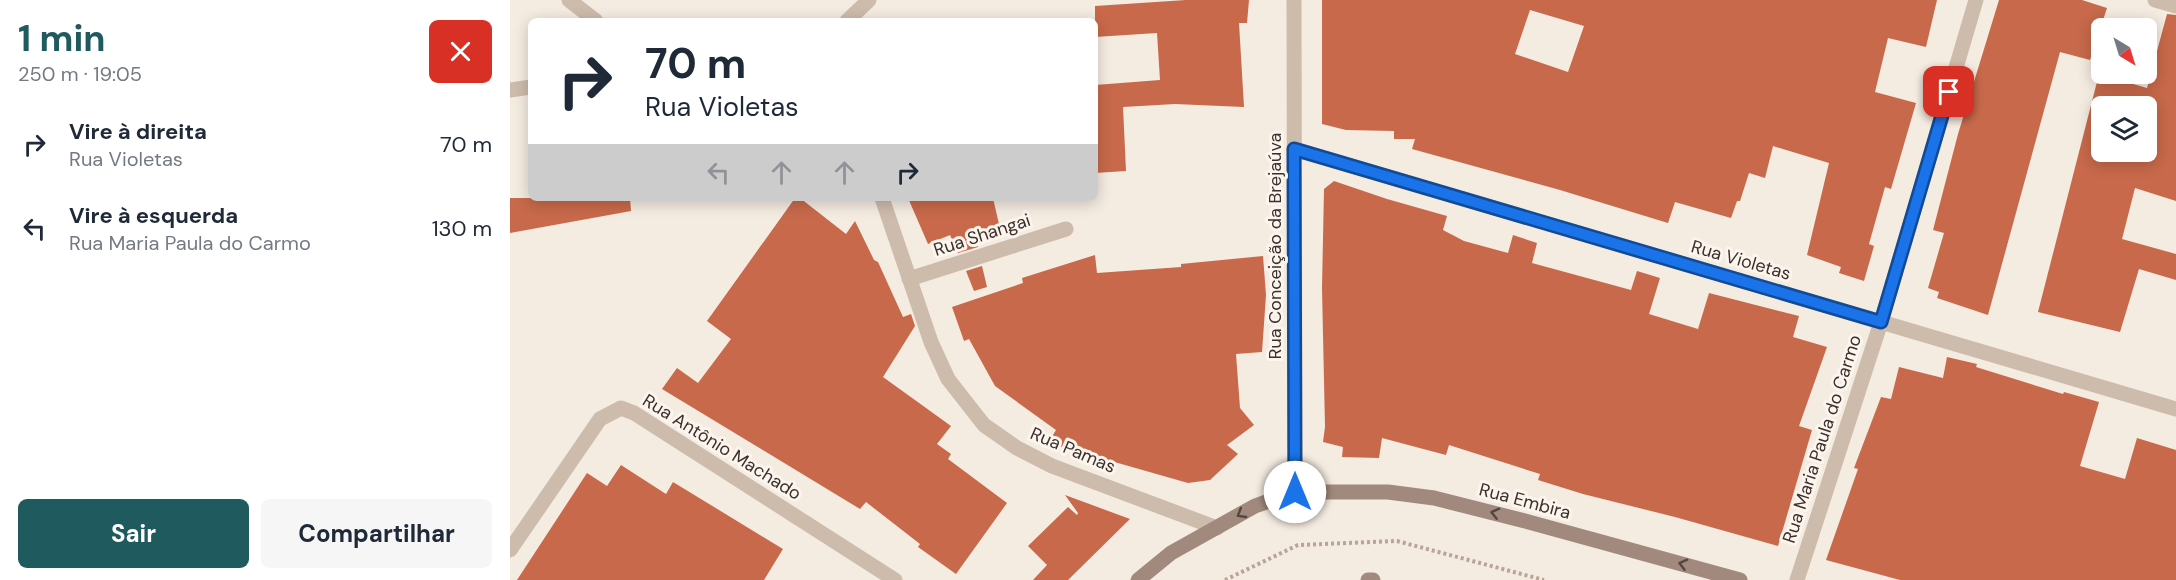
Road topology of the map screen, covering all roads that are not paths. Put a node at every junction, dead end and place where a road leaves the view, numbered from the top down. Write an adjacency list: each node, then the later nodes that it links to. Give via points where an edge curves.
1 (569, 0): 7 (street)
2 (869, 0): 8 (street)
3 (1294, 0): 11 (street, Rua Conceição da Brejaúva)
4 (1976, 0): 15 (street, Rua Maria Paula do Carmo)
5 (2155, 0): 6 (street)
6 (2176, 6)
7 (592, 18)
8 (850, 18)
9 (528, 87): 10 (street)
10 (510, 90)
11 (1294, 149): 15 (street, Rua Violetas); 17 (street, Rua Conceição da Brejaúva)
12 (883, 201): 14 (street, Rua Pamas)
13 (1066, 228): 14 (street, Rua Shangai)
14 (909, 279): 18 (street, Rua Pamas, via 948,379 984,425 1052,466)
15 (1881, 322): 16 (street, Rua Violetas); 25 (street, Rua Maria Paula do Carmo)
16 (2176, 409)
17 (1295, 492): 18 (main road, Rua Embira, one-way to 18, via 1255,506); 24 (main road, Rua Embira, one-way to 17, via 1434,498 1388,492)
18 (1216, 528): 21 (main road, Rua Embira, via 1171,553)
19 (510, 550): 20 (street, Rua Antônio Machado, via 594,426 605,415 621,408)
20 (895, 580)
21 (1138, 580)
22 (1368, 580): 23 (main road)
23 (1373, 580)
24 (1740, 580)
25 (1797, 580)

